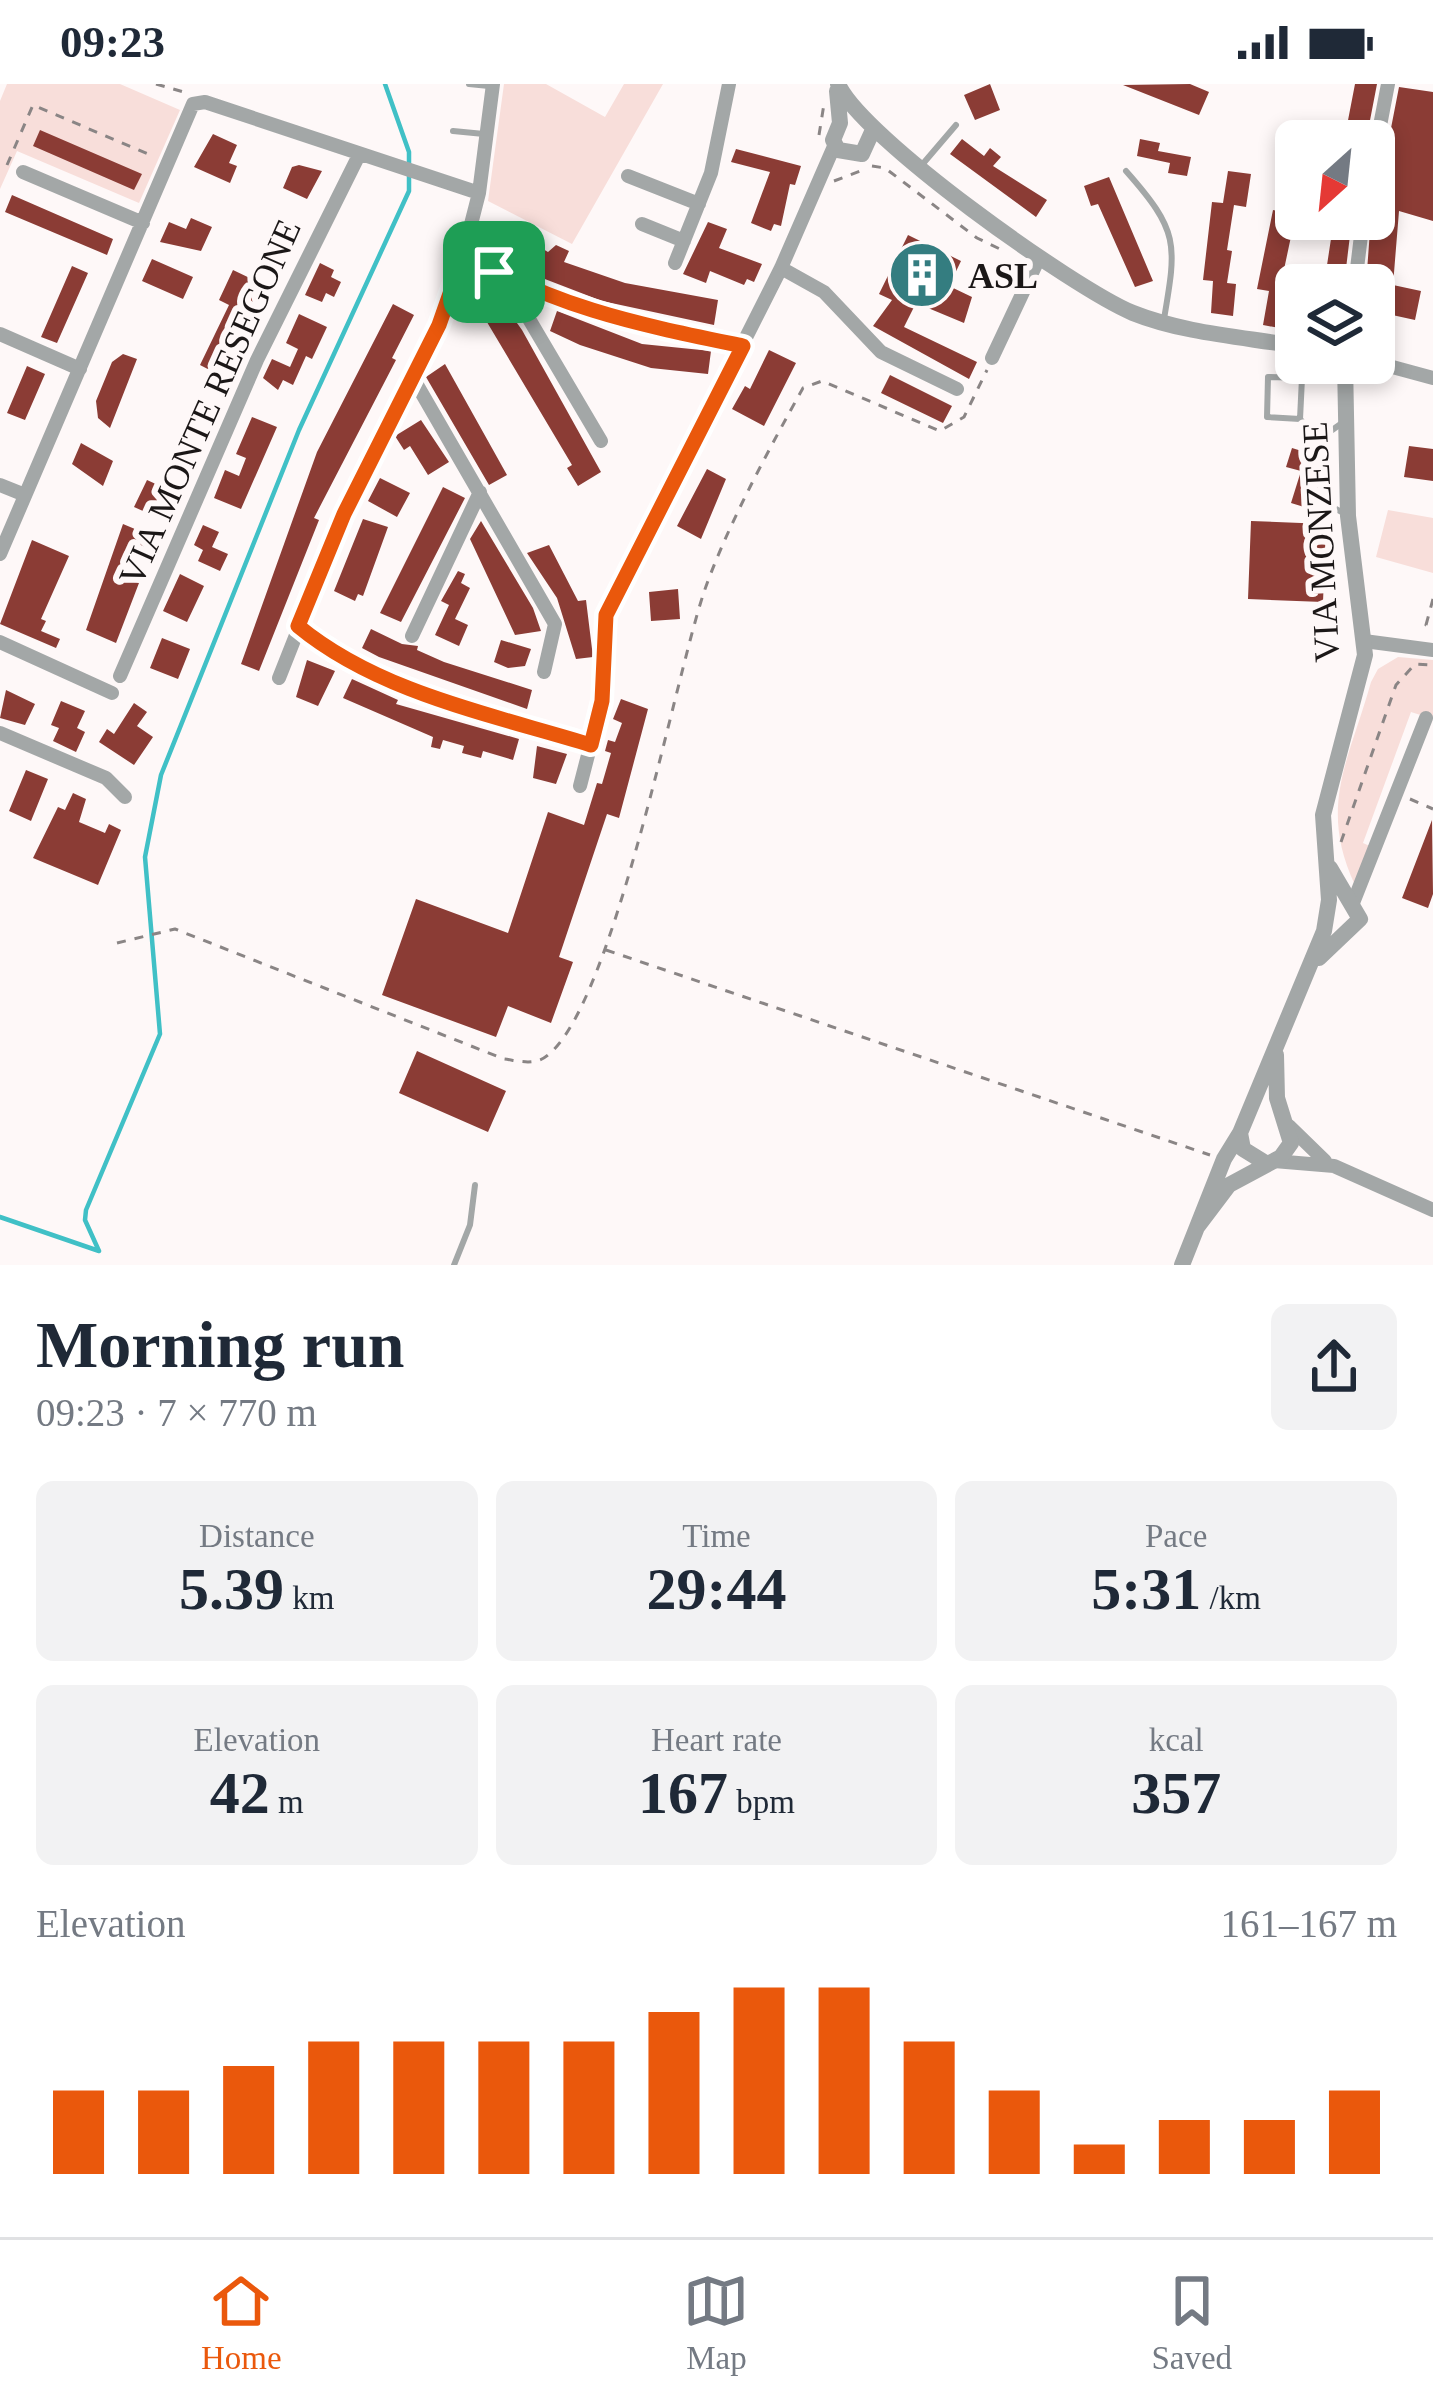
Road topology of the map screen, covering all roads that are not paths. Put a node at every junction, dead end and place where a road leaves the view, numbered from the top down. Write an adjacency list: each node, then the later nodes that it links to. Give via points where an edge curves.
1 (469, 84): 5 (lane)
2 (729, 84): 21 (street)
3 (837, 84): 7 (street); 10 (street)
4 (1388, 84): 6 (street)
5 (493, 85): 11 (street)
6 (1381, 120)
7 (840, 123): 10 (street); 12 (street)
8 (956, 125): 15 (lane)
9 (453, 130): 11 (lane)
10 (868, 133): 14 (street); 15 (street)
11 (487, 134): 20 (street)
12 (835, 144): 14 (street); 19 (street)
13 (359, 155): 20 (street); 22 (street, via 197,102); 60 (street, VIA MONTE RESEGONE, via 282,304)
14 (851, 157): 19 (street)
15 (918, 164): 26 (street)
16 (1126, 171): 32 (lane, via 1176,251)
17 (23, 172): 22 (street)
18 (628, 176): 21 (street)
19 (823, 181): 28 (street)
20 (479, 193): 25 (street)
21 (699, 204): 24 (street)
22 (143, 224): 38 (street)
23 (642, 224): 24 (street)
24 (684, 241): 27 (street)
25 (465, 251): 29 (street); 39 (street)
26 (1039, 258): 32 (street, via 1120,307); 36 (street)
27 (675, 263)
28 (781, 268): 35 (street); 42 (street, via 818,287 881,352)
29 (494, 272): 30 (street); 31 (street)
30 (547, 293): 31 (street); 35 (street, via 625,321)
31 (530, 319): 46 (street)
32 (1163, 322): 34 (street)
33 (0, 334): 38 (street)
34 (1275, 342)
35 (743, 346): 65 (street, via 606,615)
36 (992, 358)
37 (1395, 368): 40 (street)
38 (80, 369): 51 (street)
39 (413, 378): 50 (street); 54 (street)
40 (1433, 378)
41 (1345, 384): 44 (street, VIA MONZESE)
42 (957, 389)
43 (1300, 418): 43 (lane, via 1301,378 1268,377 1267,417); 45 (lane, via 1309,430)
44 (1346, 420): 45 (lane); 52 (street, VIA MONZESE)
45 (1328, 433): 47 (lane)
46 (601, 441)
47 (1328, 459)
48 (1329, 479): 52 (lane, via 1329,505)
49 (0, 485): 51 (street)
50 (480, 492): 55 (street); 59 (street, via 555,624)
51 (25, 496): 53 (street)
52 (1348, 516): 56 (street, VIA MONZESE)
53 (0, 554)
54 (298, 626): 61 (street); 65 (street, via 401,683)
55 (412, 636)
56 (1364, 641): 58 (street); 68 (street, VIA MONZESE, via 1323,815)
57 (0, 642): 62 (street)
58 (1433, 650)
59 (544, 672)
60 (120, 676)
61 (279, 678)
62 (112, 693)
63 (1426, 718): 69 (street)
64 (0, 733): 67 (street, via 106,778)
65 (591, 745): 66 (street)
66 (580, 786)
67 (125, 797)
68 (1332, 853): 69 (street); 70 (street, VIA MONZESE)
69 (1353, 903): 70 (street, via 1339,901); 71 (street, via 1360,919)
70 (1328, 914): 71 (street, via 1334,931); 72 (street, VIA MONZESE)
71 (1348, 933): 72 (street, VIA MONZESE)
72 (1311, 968): 73 (street, VIA MONZESE)
73 (1282, 1030): 74 (street, VIA MONZESE, via 1274,1074); 75 (street, VIA MONZESE)
74 (1287, 1122): 75 (street, via 1261,1110); 76 (street, via 1287,1151); 77 (street)
75 (1241, 1129): 76 (street, via 1249,1156); 80 (street, VIA MONZESE)
76 (1268, 1161): 77 (street); 80 (street, VIA MONZESE, via 1222,1191)
77 (1334, 1166): 79 (street)
78 (476, 1185): 81 (lane)
79 (1433, 1210)
80 (1198, 1226): 82 (street, VIA MONZESE)
81 (454, 1265)
82 (1182, 1265)

